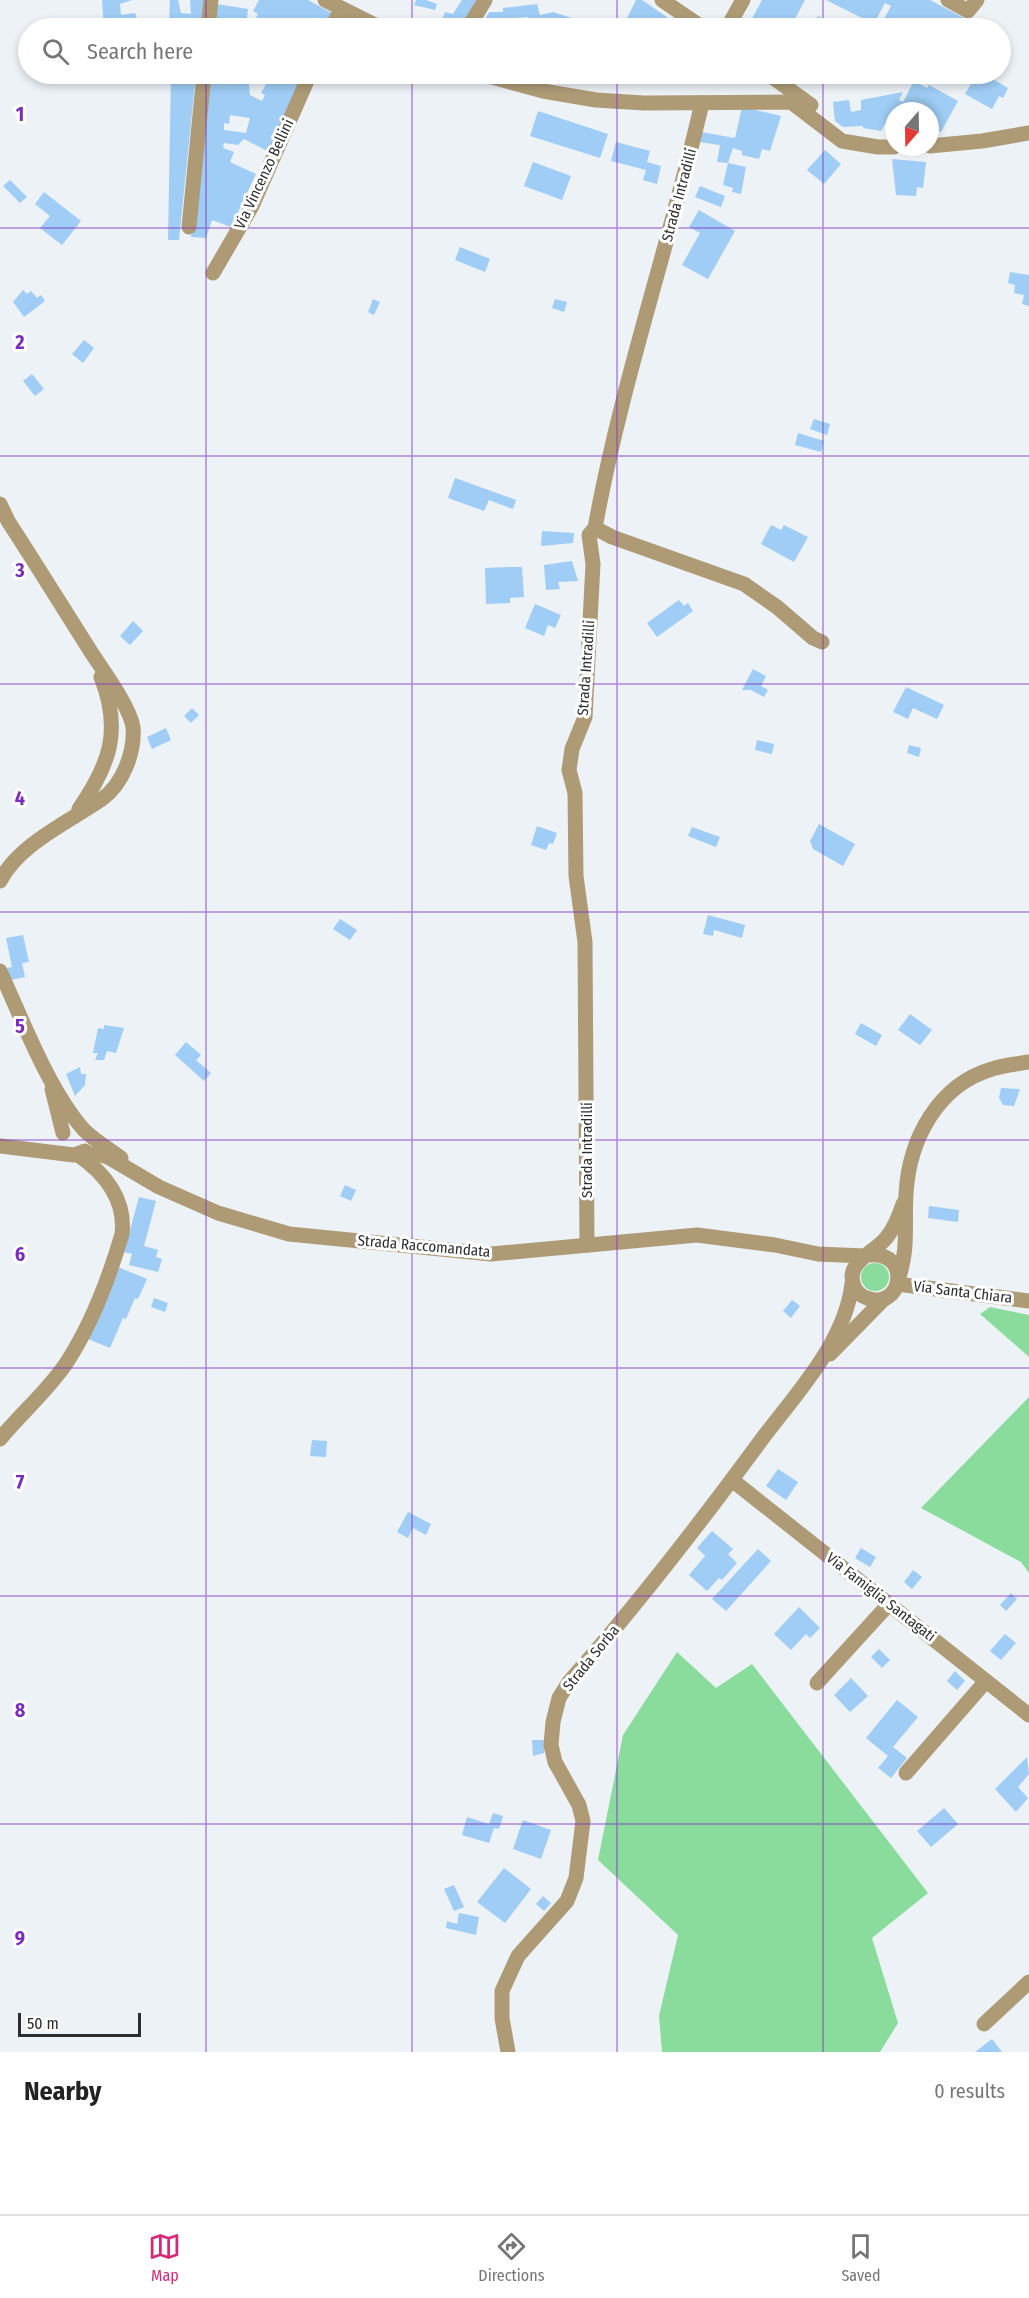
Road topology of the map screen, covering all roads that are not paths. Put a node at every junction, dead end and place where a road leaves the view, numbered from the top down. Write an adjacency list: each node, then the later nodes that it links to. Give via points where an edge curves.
1 (211, 0): 9 (street)
2 (325, 0): 8 (street)
3 (485, 0): 12 (street)
4 (662, 0): 13 (street)
5 (743, 0): 14 (street)
6 (948, 0): 7 (street)
7 (972, 5)
8 (341, 9): 10 (street); 11 (street)
9 (209, 18)
10 (337, 18)
11 (360, 18)
12 (474, 18)
13 (688, 18)
14 (733, 18)
15 (203, 84): 24 (street)
16 (306, 84): 25 (street, Via Vincenzo Bellini, via 252,206)
17 (517, 84): 19 (street, via 596,100)
18 (783, 84): 21 (street)
19 (702, 103): 21 (street, via 791,102 842,141); 27 (street, Strada Intradilli, via 630,368)
20 (1029, 133): 22 (street)
21 (860, 145): 23 (street)
22 (939, 145)
23 (885, 147)
24 (189, 227)
25 (213, 273)
26 (0, 504): 29 (street)
27 (595, 528): 28 (street, via 744,584); 42 (street, Strada Intradilli, via 589,535 593,564 585,717 572,749 569,770 575,793 576,876 585,942)
28 (822, 642)
29 (92, 653): 30 (street, via 106,688 112,722 109,754 98,782); 30 (street, via 133,724 133,753 122,776 104,798)
30 (76, 814): 31 (street, via 13,862)
31 (0, 880)
32 (0, 971): 34 (street)
33 (1029, 1062): 41 (street, via 978,1074 938,1104 913,1152)
34 (47, 1072): 35 (street); 36 (street)
35 (86, 1131): 36 (street, via 75,1126); 39 (street, via 89,1146); 40 (street)
36 (63, 1135): 38 (street, via 47,1146); 39 (street, via 65,1150)
37 (0, 1146): 38 (street)
38 (29, 1149): 39 (street)
39 (78, 1155): 40 (street, via 108,1157); 50 (street, via 96,1168 119,1202 124,1218 122,1234 86,1328 67,1363)
40 (146, 1179): 42 (street, Strada Raccomandata, via 218,1213 289,1234 491,1254)
41 (906, 1196): 44 (street, via 897,1223); 46 (street, via 907,1236)
42 (587, 1245): 43 (street, Strada Raccomandata, via 698,1235)
43 (818, 1254): 44 (street); 45 (street, via 842,1266)
44 (867, 1256): 45 (street, via 855,1265); 46 (street, via 890,1260)
45 (852, 1280): 47 (street, via 862,1296); 49 (street, via 843,1323)
46 (898, 1282): 47 (street); 48 (street, Via Santa Chiara)
47 (885, 1298): 49 (street)
48 (1029, 1301)
49 (815, 1368): 51 (street, Strada Sorba)
50 (0, 1439)
51 (732, 1480): 52 (street, Via Famiglia Santagati); 59 (street, Strada Sorba, via 559,1698 551,1744 555,1762 579,1805 582,1842 576,1878 567,1901 518,1956 502,1991)
52 (889, 1604): 53 (street, Via Famiglia Santagati); 54 (street)
53 (986, 1681): 55 (street, Via Famiglia Santagati); 56 (street)
54 (817, 1683)
55 (1029, 1715)
56 (906, 1773)
57 (1029, 1982): 58 (street)
58 (984, 2024)
59 (508, 2052)

